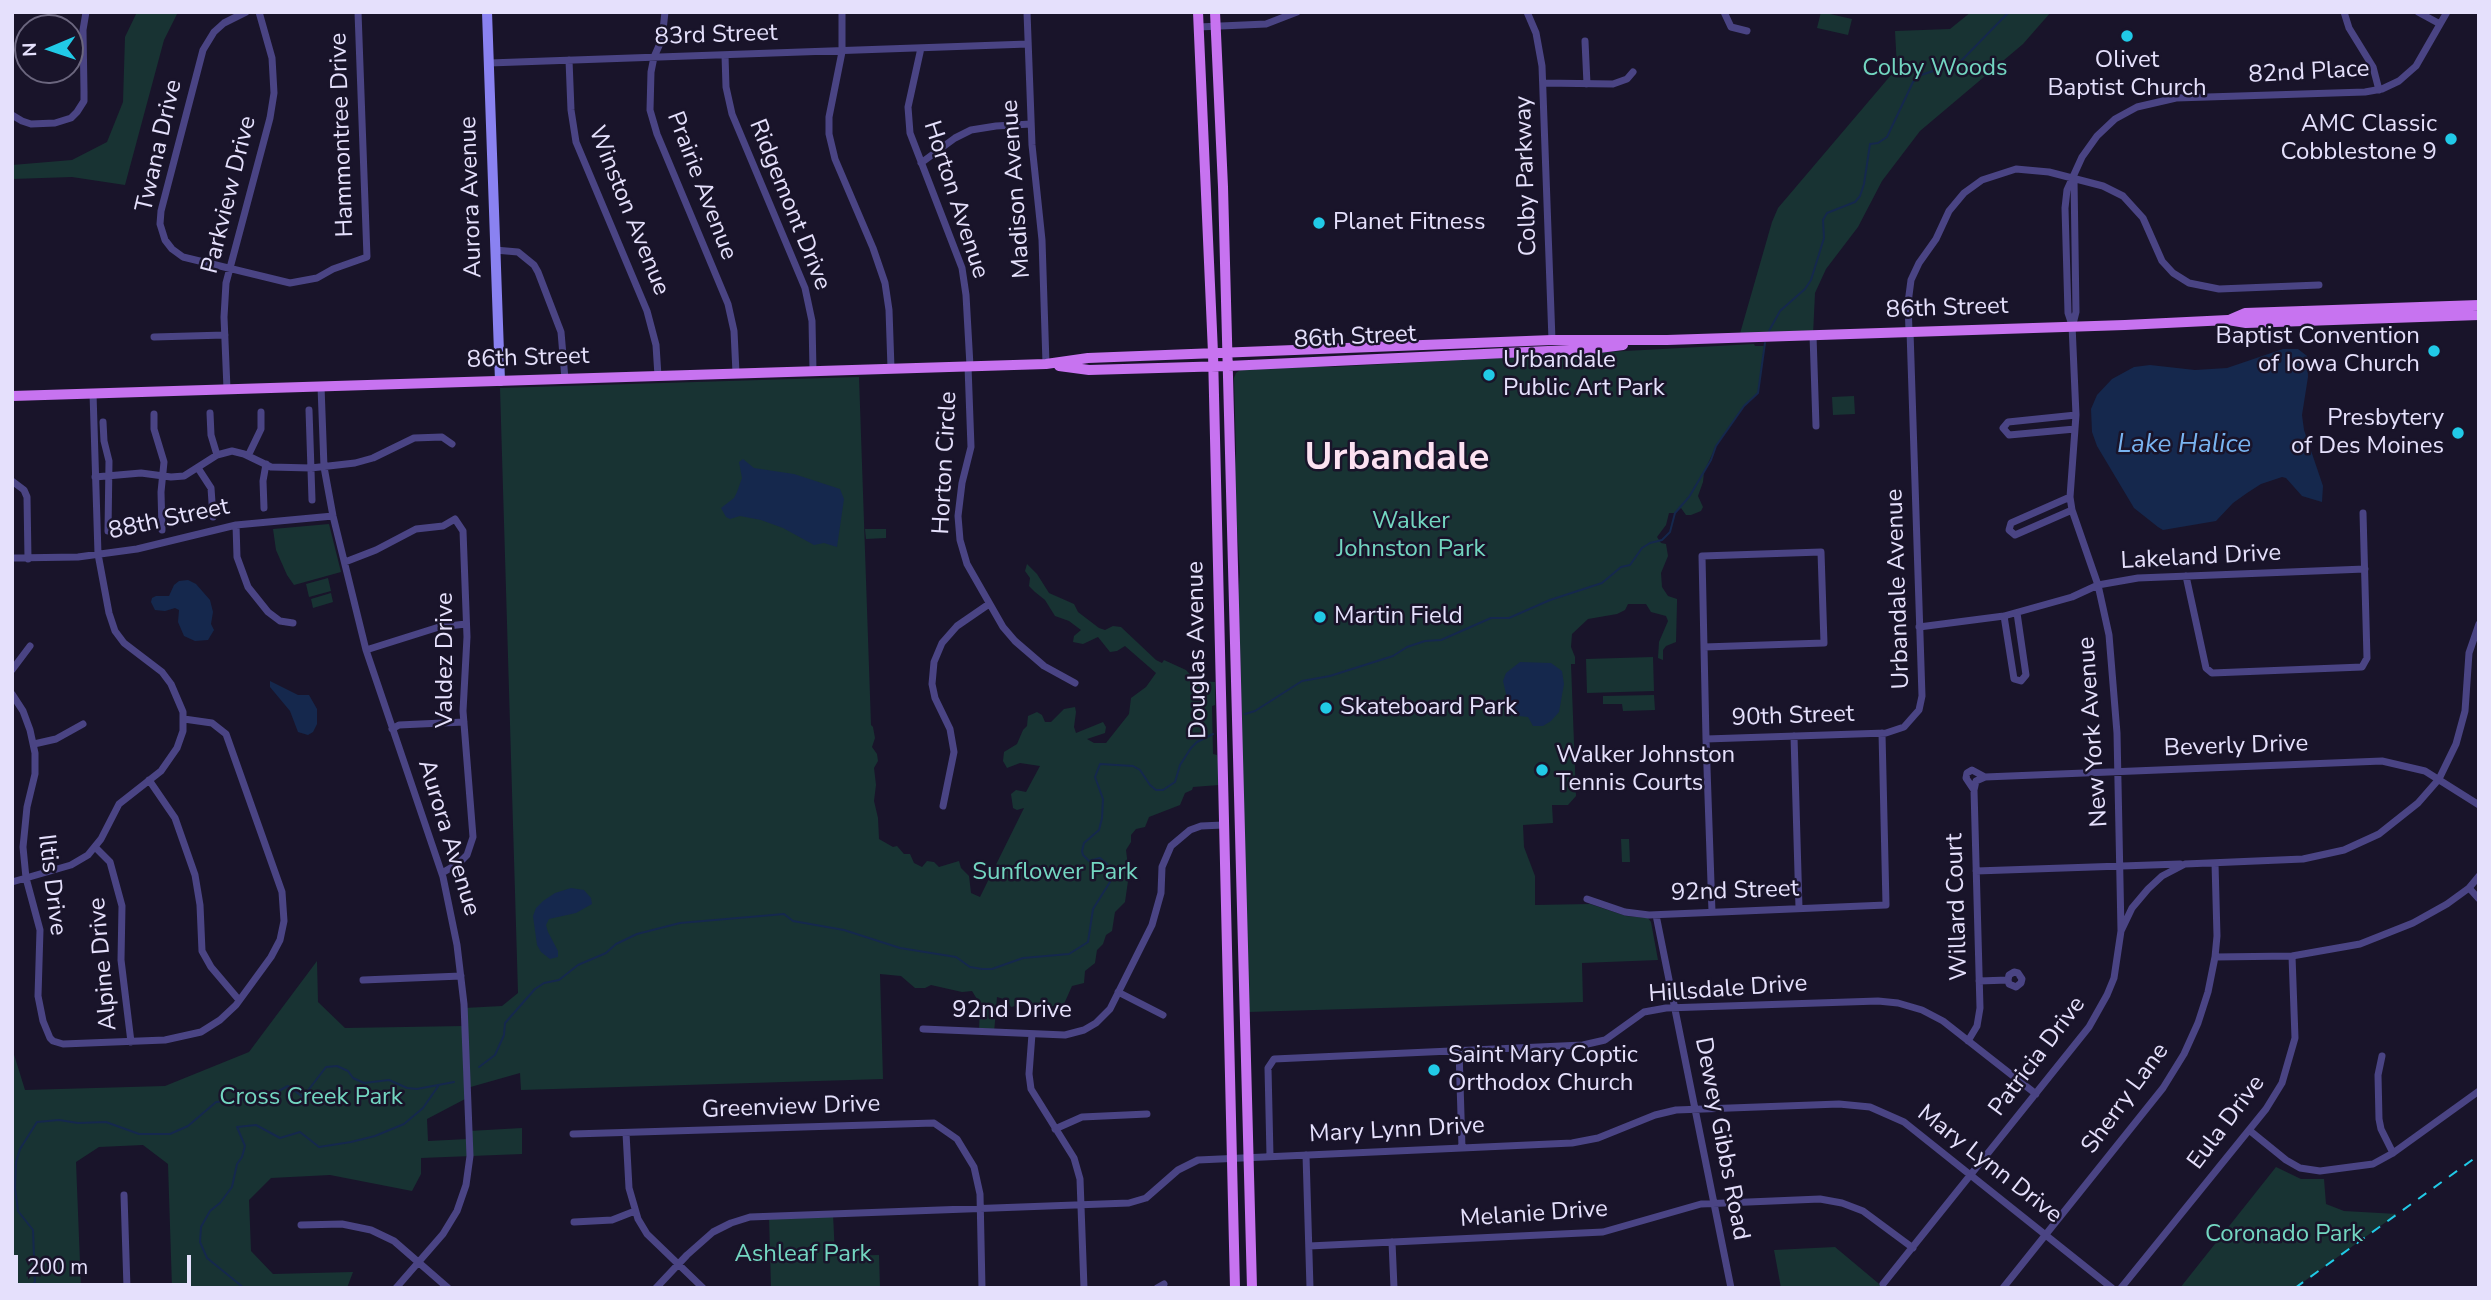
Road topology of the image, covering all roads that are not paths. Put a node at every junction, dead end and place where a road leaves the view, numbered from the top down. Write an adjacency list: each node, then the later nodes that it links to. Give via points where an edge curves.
1 (86, 12): 34 (street, via 81,107 65,121 31,124)
2 (246, 12): 41 (street, Twana Drive, via 224,23 203,50 161,211 162,232 172,249 183,257)
3 (260, 12): 41 (street, Parkview Drive, via 272,58 274,93)
4 (358, 12): 41 (street, Hammontree Drive, via 367,257 297,283)
5 (487, 12): 28 (street, Aurora Avenue)
6 (664, 12): 26 (street, Prairie Avenue, via 662,39)
7 (842, 12): 24 (street)
8 (1027, 12): 22 (street, Madison Avenue)
9 (1198, 12): 19 (main road, Douglas Avenue)
10 (1214, 12): 18 (main road, Douglas Avenue)
11 (1297, 12): 18 (street, via 1266,24)
12 (1527, 12): 30 (street, Colby Parkway, via 1538,41)
13 (1724, 12): 20 (street, via 1731,27)
14 (2344, 12): 32 (street, via 2373,67)
15 (2418, 12): 17 (street)
16 (2447, 12): 17 (street, 82nd Place)
17 (2441, 24): 32 (street, 82nd Place, via 2408,74)
18 (1215, 26): 19 (street); 39 (main road, Douglas Avenue)
19 (1198, 27): 36 (main road, Douglas Avenue)
20 (1747, 31)
21 (1585, 41): 31 (street)
22 (1028, 44): 23 (street, 83rd Street); 35 (street, Madison Avenue)
23 (921, 48): 24 (street, 83rd Street); 37 (street, Horton Avenue, via 908,116)
24 (843, 50): 25 (street, 83rd Street); 59 (street, via 829,134 885,283)
25 (725, 55): 26 (street, 83rd Street); 60 (street, Ridgemont Drive, via 732,114 805,288 812,321)
26 (654, 57): 27 (street, 83rd Street); 61 (street, Prairie Avenue, via 649,84 653,122 727,304)
27 (569, 60): 28 (street, 83rd Street); 62 (street, Winston Avenue, via 576,142 647,311)
28 (489, 63): 40 (street, Aurora Avenue)
29 (1633, 72): 31 (street, via 1613,84)
30 (1543, 83): 31 (street); 51 (street, Colby Parkway)
31 (1587, 85)
32 (2379, 90): 33 (street, 82nd Place)
33 (2176, 98): 38 (street, New York Avenue, via 2150,102 2115,119 2089,146)
34 (12, 115)
35 (1031, 124): 37 (street, via 971,130); 55 (street, Madison Avenue, via 1042,240)
36 (1205, 147): 39 (main road, via 1209,182); 54 (main road, Douglas Avenue)
37 (920, 163): 56 (street, Horton Avenue, via 962,268)
38 (2074, 178): 42 (street, Urbandale Avenue, via 2123,196 2143,218 2166,266 2189,283 2219,289); 46 (street, New York Avenue, via 2076,313); 47 (street, Urbandale Avenue, via 2015,169 1992,175 1964,193 1911,280)
39 (1223, 187): 53 (main road, Douglas Avenue)
40 (495, 250): 63 (street, via 518,252 538,272 561,332); 64 (street, Aurora Avenue)
41 (230, 269): 48 (street, Parkview Drive, via 224,300)
42 (2319, 285)
43 (2479, 305): 45 (main road, 86th Street, via 2245,313)
44 (2479, 316): 45 (main road, 86th Street)
45 (2228, 320): 46 (main road, 86th Street)
46 (2072, 326): 47 (main road, 86th Street); 73 (street, New York Avenue)
47 (1910, 331): 49 (main road, 86th Street); 111 (street, Urbandale Avenue)
48 (225, 335): 50 (street); 66 (street, Parkview Drive)
49 (1813, 335): 52 (main road, 86th Street); 75 (street)
50 (154, 337)
51 (1552, 340): 52 (main road, 86th Street); 53 (main road, 86th Street)
52 (1667, 340): 58 (main road, 86th Street, via 1591,349)
53 (1228, 353): 54 (main road, 86th Street); 58 (main road, Douglas Avenue)
54 (1213, 354): 55 (main road, 86th Street); 57 (main road, Douglas Avenue)
55 (1046, 364): 56 (main road, 86th Street); 57 (main road, 86th Street, via 1089,370)
56 (969, 366): 59 (main road, 86th Street); 105 (street, Horton Circle, via 971,447 959,499 958,527 967,564)
57 (1213, 366): 58 (main road, 86th Street); 134 (main road, Douglas Avenue)
58 (1228, 366): 179 (main road, Douglas Avenue)
59 (891, 368): 60 (main road, 86th Street)
60 (813, 371): 61 (main road, 86th Street)
61 (736, 373): 62 (main road, 86th Street)
62 (658, 376): 63 (main road, 86th Street)
63 (565, 379): 64 (main road, 86th Street)
64 (499, 380): 65 (main road, 86th Street)
65 (321, 386): 66 (main road, 86th Street); 81 (street, Aurora Avenue)
66 (227, 389): 67 (main road, 86th Street)
67 (93, 393): 68 (main road, 86th Street); 86 (street)
68 (12, 396)
69 (309, 410): 83 (street)
70 (261, 412): 79 (street, via 261,429)
71 (210, 413): 78 (street)
72 (154, 414): 85 (street)
73 (2076, 415): 76 (street, New York Avenue); 76 (street, via 2008,422 2003,428 2009,435)
74 (103, 422): 84 (street)
75 (1816, 425)
76 (2076, 429): 88 (street, New York Avenue)
77 (452, 444): 81 (street, via 442,437 414,438 373,458)
78 (217, 456): 79 (street, via 232,451); 82 (street)
79 (248, 456): 80 (street)
80 (266, 464): 83 (street); 90 (street)
81 (324, 467): 83 (street); 93 (street, Aurora Avenue)
82 (198, 468): 85 (street, via 184,476); 94 (street, via 211,488)
83 (311, 468): 89 (street)
84 (109, 475): 85 (street); 86 (street); 97 (street)
85 (164, 476): 96 (street)
86 (95, 477): 98 (street)
87 (12, 481): 100 (street, via 27,497)
88 (2070, 497): 91 (street, New York Avenue); 91 (street, via 2011,523 2009,530 2015,535)
89 (312, 500)
90 (264, 508)
91 (2072, 510): 104 (street, New York Avenue)
92 (2363, 513): 102 (street)
93 (333, 516): 95 (street, 88th Street); 101 (street, Aurora Avenue)
94 (213, 517)
95 (236, 525): 98 (street, 88th Street); 108 (street, via 237,557 248,587 268,612)
96 (162, 530)
97 (108, 531)
98 (98, 554): 100 (street, 88th Street); 118 (street, via 115,631 167,678)
99 (12, 558): 100 (street, 88th Street)
100 (28, 559)
101 (345, 562): 109 (street, Valdez Drive, via 416,529 443,526 455,519 463,531); 114 (street, Aurora Avenue)
102 (2365, 569): 103 (street, Lakeland Drive); 103 (street, via 2365,665 2215,673 2206,668)
103 (2186, 576): 104 (street, Lakeland Drive)
104 (2098, 586): 106 (street, Lakeland Drive); 126 (street, New York Avenue, via 2115,683)
105 (989, 604): 116 (street, Horton Circle, via 1029,654); 133 (street, via 946,637 934,662 935,698 950,729 954,752)
106 (2017, 612): 107 (street, Lakeland Drive); 107 (street, via 2026,675 2021,681 2014,679)
107 (2004, 616): 111 (street, Lakeland Drive)
108 (293, 623)
109 (466, 624): 114 (street, via 439,627); 119 (street, Valdez Drive)
110 (2479, 624): 129 (street, Patricia Drive, via 2469,653 2460,733)
111 (1919, 627): 122 (street, Urbandale Avenue, via 1919,710 1904,727)
112 (30, 646): 115 (street)
113 (1704, 647): 113 (street, via 1702,556 1821,552 1824,643); 124 (street)
114 (366, 650): 121 (street, Aurora Avenue)
115 (12, 670)
116 (1075, 683)
117 (12, 694): 125 (street, Iltis Drive)
118 (184, 719): 130 (street, via 173,755); 158 (street, via 212,723 226,734 281,889 285,911 280,940)
119 (464, 722): 121 (street); 140 (street, Valdez Drive, via 473,837 467,855)
120 (83, 724): 125 (street, via 56,739)
121 (392, 729): 140 (street, Aurora Avenue)
122 (1882, 733): 123 (street, 90th Street); 147 (street, 92nd Street, via 1886,905)
123 (1794, 736): 124 (street, 90th Street); 147 (street)
124 (1706, 739): 148 (street)
125 (34, 744): 142 (street, Iltis Drive, via 35,774 23,833)
126 (2118, 771): 128 (street, Beverly Drive); 129 (street, Beverly Drive, via 2382,761 2411,766); 138 (street, New York Avenue)
127 (1968, 773): 128 (street, Beverly Drive, via 1972,770); 131 (street, Willard Court, via 1966,778)
128 (1985, 777): 131 (street, via 1976,781)
129 (2439, 779): 132 (street, Beverly Drive); 136 (street, Patricia Drive, via 2394,824 2344,850 2303,859)
130 (149, 780): 135 (street, via 119,804); 158 (street, via 175,817 195,875 202,951)
131 (1974, 790): 139 (street, Willard Court)
132 (2479, 805)
133 (943, 806)
134 (1223, 825): 157 (street, 92nd Drive, via 1190,830 1171,846 1162,867 1155,915); 180 (main road, Douglas Avenue)
135 (95, 847): 142 (street, via 71,865); 164 (street, Alpine Drive, via 110,862 122,905 121,960)
136 (2215, 863): 137 (street, Patricia Drive); 152 (street, Sherry Lane)
137 (2185, 864): 138 (street); 150 (street, Patricia Drive, via 2148,889)
138 (2121, 866): 139 (street); 150 (street, New York Avenue)
139 (1976, 872): 156 (street, Willard Court)
140 (442, 873): 153 (street, Aurora Avenue)
141 (2479, 876): 144 (street)
142 (26, 878): 143 (street); 164 (street, Iltis Drive, via 40,930 40,1009 53,1041)
143 (12, 881)
144 (2469, 888): 146 (street); 151 (street, via 2387,935 2333,951)
145 (1587, 899): 149 (street, 92nd Street, via 1625,912)
146 (2479, 899)
147 (1799, 908): 148 (street, 92nd Street)
148 (1712, 912): 149 (street, 92nd Street)
149 (1656, 915): 159 (street, Dewey Gibbs Road)
150 (2121, 931): 168 (street, Patricia Drive, via 2114,978 2099,1012)
151 (2292, 956): 152 (street); 172 (street, Eula Drive, via 2296,1023 2292,1054 2275,1096)
152 (2215, 957): 189 (street, Sherry Lane, via 2208,992 2184,1054 2163,1088)
153 (461, 976): 154 (street); 193 (street, Aurora Avenue, via 470,1163 451,1223)
154 (363, 980)
155 (2008, 980): 156 (street)
156 (1979, 981): 163 (street, Willard Court, via 1979,1019)
157 (1118, 992): 160 (street); 162 (street, 92nd Drive, via 1106,1014 1084,1030 1065,1035)
158 (239, 1000): 164 (street, via 201,1032 177,1039)
159 (1675, 1008): 163 (street, Hillsdale Drive, via 1898,1003 1933,1015); 165 (street, Hillsdale Drive, via 1644,1012 1593,1044); 169 (street, Dewey Gibbs Road)
160 (1163, 1015)
161 (923, 1029): 162 (street, 92nd Drive)
162 (1032, 1034): 171 (street, via 1031,1089)
163 (1968, 1041): 168 (street, Hillsdale Drive)
164 (131, 1042)
165 (1459, 1050): 175 (street); 178 (street, Hillsdale Drive, via 1271,1061)
166 (2382, 1056): 176 (street, via 2379,1119)
167 (2479, 1091): 176 (street)
168 (2036, 1094): 181 (street, Patricia Drive)
169 (1695, 1109): 175 (street, Mary Lynn Drive, via 1655,1115 1585,1141); 181 (street, Mary Lynn Drive, via 1870,1107 1904,1122); 183 (street, Dewey Gibbs Road)
170 (1147, 1114): 171 (street, via 1082,1117)
171 (1055, 1129): 184 (street, via 1074,1158)
172 (2249, 1130): 176 (street, via 2291,1164 2310,1171 2373,1164); 210 (street, Eula Drive)
173 (626, 1133): 174 (street, Greenview Drive); 185 (street, Greenview Drive, via 927,1122 957,1139 970,1160); 186 (street)
174 (573, 1134)
175 (1462, 1148): 177 (street, Mary Lynn Drive)
176 (2393, 1153)
177 (1306, 1155): 178 (street, Mary Lynn Drive); 191 (street)
178 (1270, 1156): 179 (street, Mary Lynn Drive)
179 (1249, 1157): 180 (street, Mary Lynn Drive); 204 (main road, Douglas Avenue)
180 (1231, 1158): 184 (street, Mary Lynn Drive, via 1187,1164 1135,1202); 203 (main road, Douglas Avenue)
181 (1971, 1175): 189 (street, Mary Lynn Drive); 192 (street, Patricia Drive)
182 (124, 1195): 196 (street)
183 (1714, 1203): 190 (street, Melanie Drive, via 1603,1232); 192 (street, Melanie Drive, via 1820,1199 1842,1203 1873,1216); 207 (street, Dewey Gibbs Road)
184 (1081, 1205): 185 (street, Mary Lynn Drive); 202 (street)
185 (980, 1209): 194 (street, Mary Lynn Drive, via 750,1217 713,1232); 201 (street)
186 (635, 1211): 187 (street, via 612,1220); 194 (street, via 647,1234)
187 (574, 1222)
188 (302, 1225): 193 (street, via 369,1229 394,1241)
189 (2046, 1234): 208 (street, Sherry Lane); 209 (street, Mary Lynn Drive)
190 (1392, 1242): 191 (street, Melanie Drive); 206 (street)
191 (1309, 1246): 205 (street)
192 (1913, 1248): 195 (street, Patricia Drive)
193 (417, 1263): 197 (street, Aurora Avenue); 198 (street)
194 (678, 1264): 199 (street, Mary Lynn Drive); 200 (street)
195 (1884, 1284)
196 (127, 1288)
197 (396, 1288)
198 (448, 1288)
199 (656, 1288)
200 (703, 1288)
201 (982, 1288)
202 (1084, 1288)
203 (1235, 1288)
204 (1252, 1288)
205 (1310, 1288)
206 (1394, 1288)
207 (1731, 1288)
208 (2003, 1288)
209 (2112, 1288)
210 (2121, 1288)

